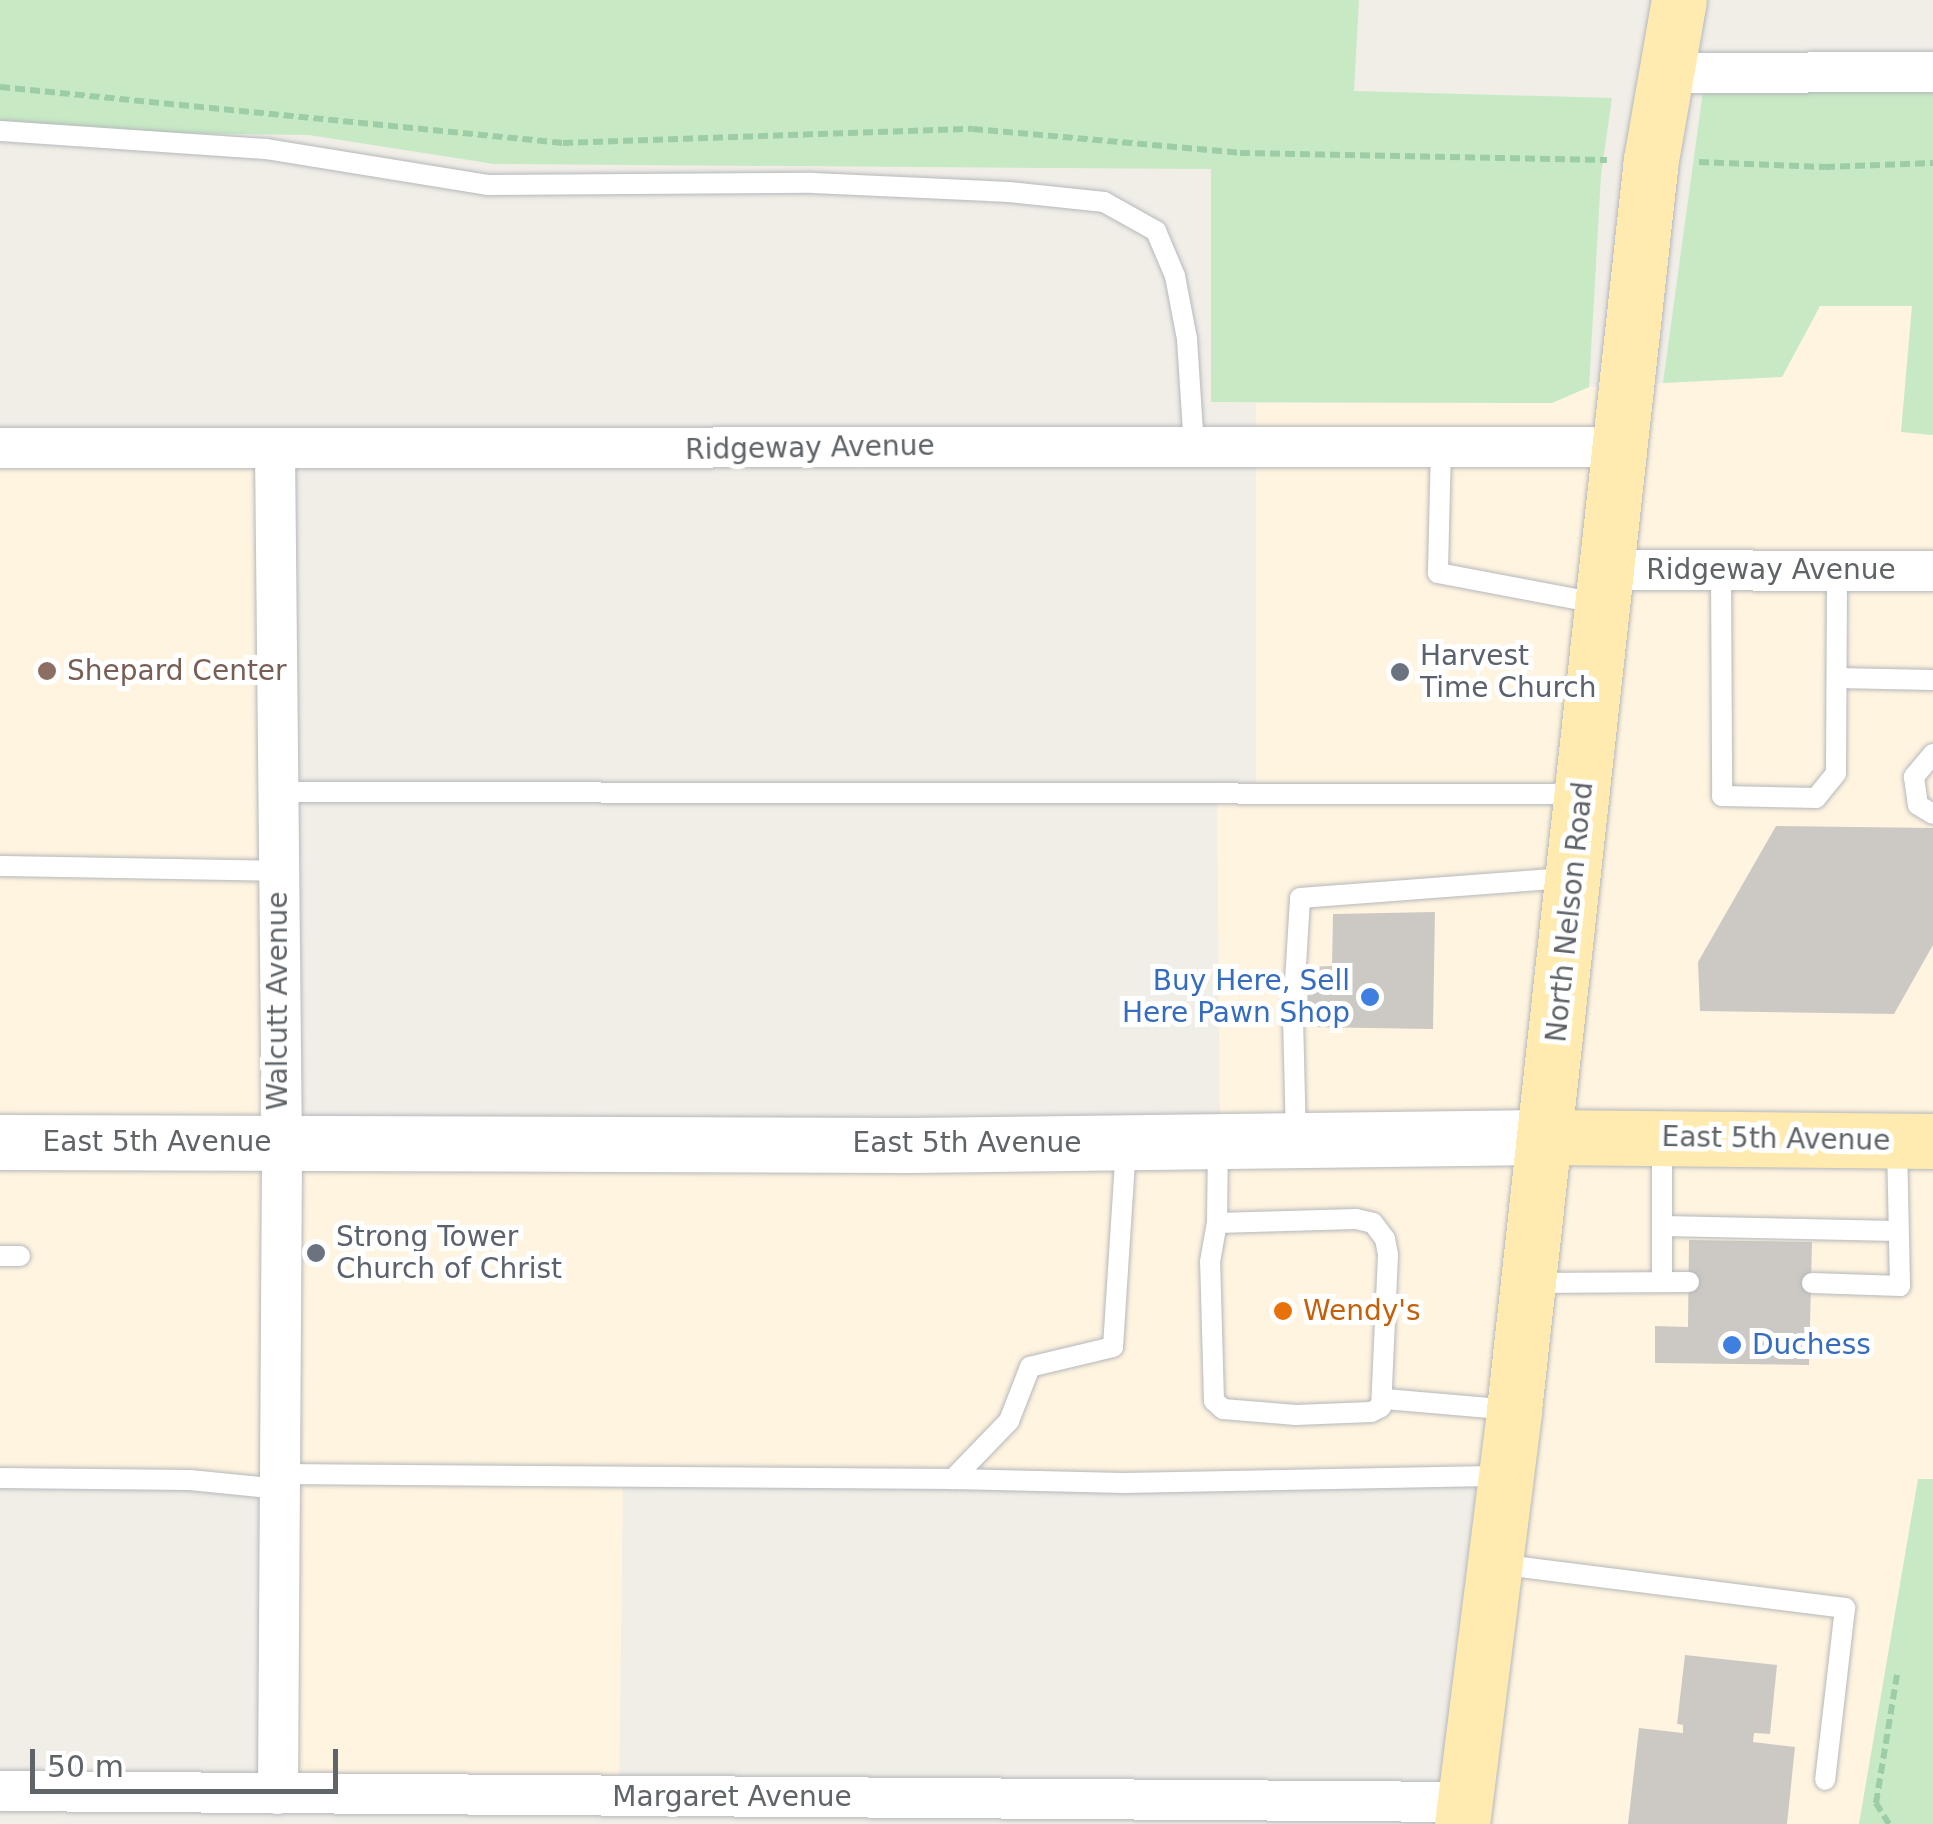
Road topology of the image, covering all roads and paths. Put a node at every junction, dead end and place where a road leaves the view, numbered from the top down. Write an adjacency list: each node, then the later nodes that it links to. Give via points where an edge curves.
1 (1679, 0): 3 (main road, North Nelson Road)
2 (1933, 72): 3 (street)
3 (1667, 73): 6 (main road, North Nelson Road)
4 (0, 87): 6 (path, via 563,143 974,129 1240,153)
5 (0, 131): 8 (lane, via 266,149 488,185 813,183 1104,202 1156,231 1175,276 1188,339)
6 (1651, 160): 7 (path, via 1825,167); 10 (main road, North Nelson Road)
7 (1933, 163)
8 (1194, 446): 9 (street, Ridgeway Avenue); 12 (street, Ridgeway Avenue)
9 (1441, 447): 10 (street, Ridgeway Avenue); 16 (lane, via 1438,573)
10 (1620, 447): 16 (main road, North Nelson Road)
11 (0, 448): 12 (street, Ridgeway Avenue)
12 (275, 448): 20 (street, Walcutt Avenue)
13 (1720, 570): 14 (street, Ridgeway Avenue); 16 (street, Ridgeway Avenue); 17 (lane, via 1722,796 1816,798 1836,773)
14 (1837, 571): 15 (street, Ridgeway Avenue); 17 (lane)
15 (1933, 571)
16 (1606, 587): 21 (main road, North Nelson Road)
17 (1837, 678): 18 (lane)
18 (1933, 680)
19 (1933, 754): 22 (lane, via 1914,777 1918,805)
20 (277, 792): 21 (lane); 24 (street, Walcutt Avenue)
21 (1583, 794): 25 (main road, North Nelson Road)
22 (1933, 814)
23 (0, 866): 24 (lane)
24 (277, 871): 31 (street, Walcutt Avenue)
25 (1574, 878): 26 (main road, North Nelson Road); 33 (lane, via 1300,898 1292,1051)
26 (1544, 1137): 27 (main road, East 5th Avenue); 33 (main road, East 5th Avenue); 39 (main road, North Nelson Road)
27 (1662, 1137): 28 (main road, East 5th Avenue); 34 (lane)
28 (1915, 1140): 36 (lane)
29 (1218, 1141): 32 (main road, East 5th Avenue); 33 (main road, East 5th Avenue); 35 (lane)
30 (0, 1142): 31 (main road, East 5th Avenue)
31 (279, 1142): 32 (main road, East 5th Avenue); 46 (street, Walcutt Avenue)
32 (1126, 1142): 45 (lane, via 1113,1347 1030,1368 1009,1421)
33 (1296, 1142)
34 (1662, 1226): 36 (lane); 37 (lane)
35 (1216, 1230): 41 (lane, via 1373,1222 1388,1254); 41 (lane, via 1210,1262 1214,1402 1223,1409 1296,1415 1371,1412)
36 (1898, 1230): 40 (lane, via 1900,1286)
37 (1662, 1282): 38 (lane); 39 (lane)
38 (1689, 1282)
39 (1529, 1283): 42 (main road, North Nelson Road)
40 (1812, 1284)
41 (1385, 1398): 42 (lane)
42 (1514, 1410): 43 (main road, North Nelson Road)
43 (1506, 1476): 45 (lane); 47 (main road, North Nelson Road)
44 (0, 1478): 46 (lane)
45 (953, 1479): 46 (lane)
46 (280, 1482): 51 (street, Walcutt Avenue)
47 (1494, 1564): 49 (lane, via 1845,1608); 53 (main road, North Nelson Road)
48 (1897, 1675): 54 (path, via 1876,1803)
49 (1825, 1780)
50 (0, 1792): 52 (street, Margaret Avenue)
51 (278, 1794): 52 (street, Margaret Avenue); 53 (street, Margaret Avenue)
52 (227, 1808)
53 (1463, 1813)
54 (1889, 1824)

